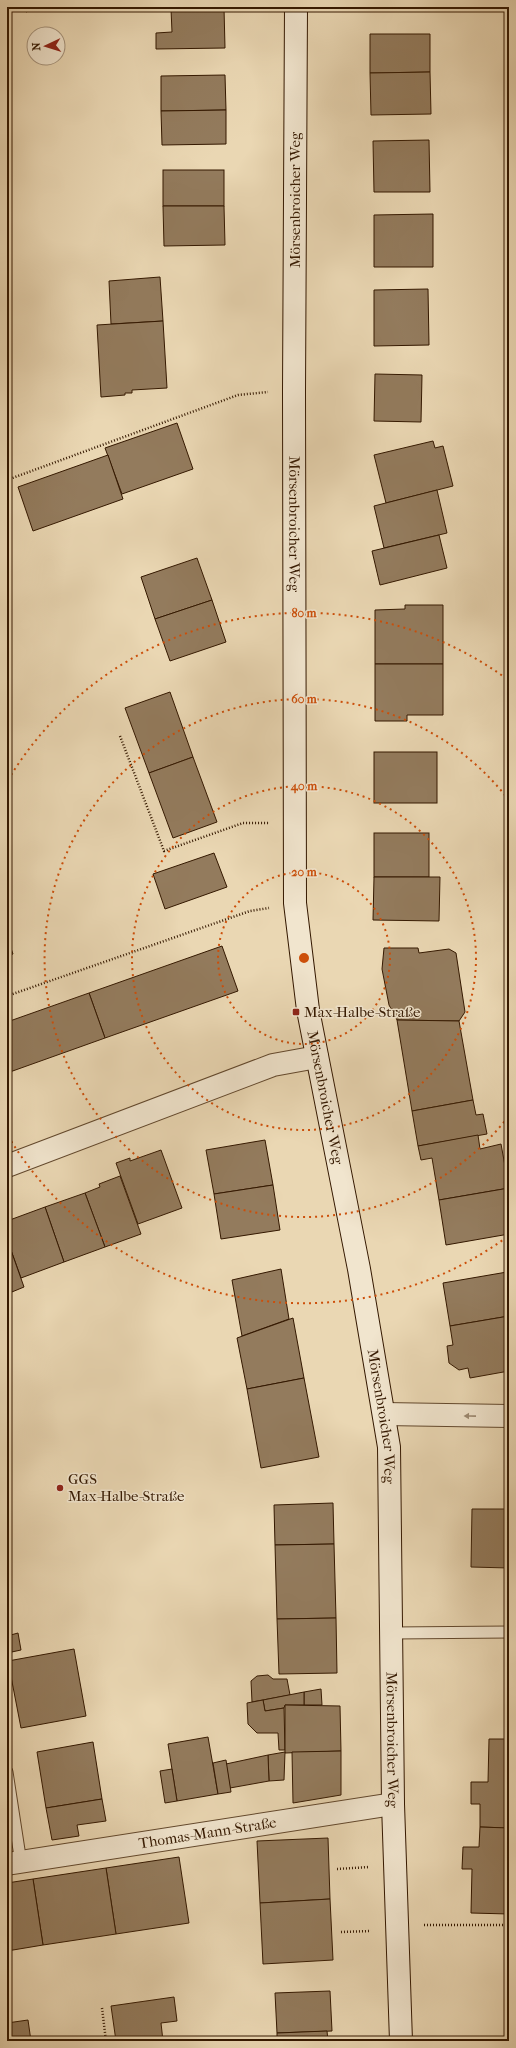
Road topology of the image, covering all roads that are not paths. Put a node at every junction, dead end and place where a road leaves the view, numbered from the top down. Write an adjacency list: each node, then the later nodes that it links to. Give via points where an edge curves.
1 (296, 7): 2 (street, Mörsenbroicher Weg, via 295,903 308,1010)
2 (317, 1058): 3 (street, via 272,1064); 4 (street, Mörsenbroicher Weg, via 359,1269)
3 (7, 1166)
4 (384, 1414): 5 (street, one-way to 4); 7 (street, Mörsenbroicher Weg, via 389,1447)
5 (509, 1416)
6 (509, 1632): 7 (lane)
7 (392, 1633): 9 (street, Mörsenbroicher Weg)
8 (7, 1772): 10 (lane, Thomas-Mann-Straße)
9 (394, 1804): 10 (street, Thomas-Mann-Straße); 11 (street, Mörsenbroicher Weg)
10 (14, 1864)
11 (400, 2041)

